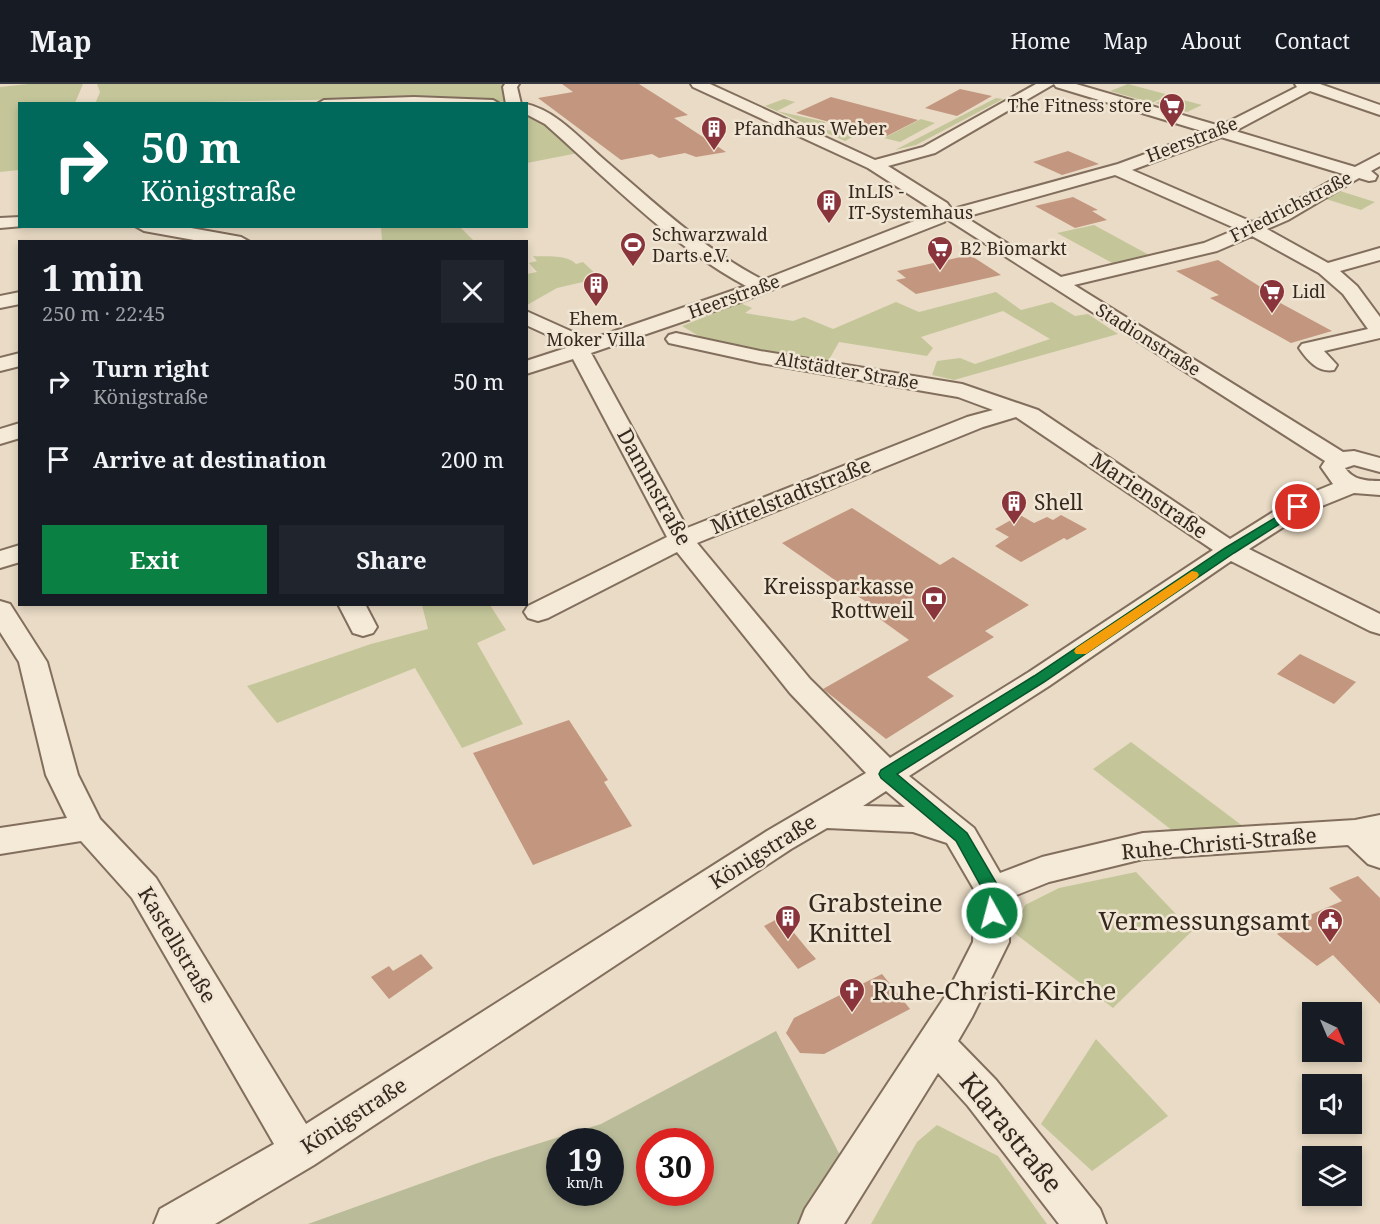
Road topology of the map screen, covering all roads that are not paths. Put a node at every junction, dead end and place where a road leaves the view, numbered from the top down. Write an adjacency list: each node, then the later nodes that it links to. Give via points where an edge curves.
1 (512, 84): 8 (street)
2 (698, 84): 13 (street, Stadionstraße)
3 (1047, 84): 13 (street, via 929,150)
4 (1061, 84): 11 (street)
5 (1308, 85): 10 (street); 11 (street, Heerstraße)
6 (373, 102): 7 (street)
7 (430, 102)
8 (514, 102)
9 (528, 109): 26 (street, via 550,121 724,267)
10 (1380, 110)
11 (1224, 131): 14 (street, Heerstraße); 15 (street)
12 (1380, 159): 15 (street, Friedrichstraße)
13 (874, 165): 17 (street, Stadionstraße)
14 (1116, 169): 17 (street, Heerstraße); 21 (street)
15 (1359, 173): 16 (street); 21 (street, Friedrichstraße)
16 (1380, 179)
17 (949, 214): 25 (street, Stadionstraße); 26 (street, Heerstraße)
18 (18, 222): 19 (street)
19 (0, 223)
20 (156, 228): 22 (street)
21 (1253, 230): 24 (street); 25 (street, Friedrichstraße, via 1210,247)
22 (229, 240)
23 (1380, 254): 24 (street)
24 (1326, 269): 30 (street, via 1350,290)
25 (1059, 284): 40 (street, Stadionstraße)
26 (763, 287): 32 (street, Heerstraße)
27 (18, 298): 28 (street)
28 (0, 302)
29 (528, 317): 32 (street, via 568,337)
30 (1380, 331): 35 (street, via 1309,348)
31 (676, 339): 37 (street, Altstädter Straße, via 962,391)
32 (579, 350): 36 (street, Heerstraße); 44 (street, Dammstraße)
33 (18, 360): 34 (street)
34 (0, 365)
35 (1326, 365)
36 (528, 367)
37 (1017, 410): 44 (street, Mittelstadtstraße, via 975,422); 45 (street, Marienstraße)
38 (18, 431): 39 (street)
39 (0, 437)
40 (1339, 460): 41 (street, via 1363,459); 42 (street, via 1334,472)
41 (1380, 465)
42 (1352, 485): 43 (street, Königstraße); 45 (street, Königstraße, via 1298,507)
43 (1380, 488)
44 (681, 540): 49 (street, Mittelstadtstraße); 51 (street, Dammstraße, via 800,686)
45 (1230, 550): 50 (street, Marienstraße); 51 (street, Königstraße, via 1039,679)
46 (18, 554): 47 (street)
47 (0, 560)
48 (0, 610): 53 (street, Kastellstraße, via 33,662 62,775)
49 (538, 612)
50 (1380, 626)
51 (886, 774): 52 (street, Königstraße); 55 (street, Dammstraße)
52 (822, 816): 55 (street, via 915,820); 60 (street, Königstraße, via 641,928)
53 (88, 827): 56 (street); 60 (street, Kastellstraße, via 144,888)
54 (1368, 829): 57 (street); 58 (street, Ruhe-Christi-Straße, via 1143,846 1042,870)
55 (962, 837): 58 (street)
56 (0, 841)
57 (1380, 855)
58 (992, 891): 59 (street, via 991,942)
59 (936, 1044): 62 (street); 63 (street, Klarastraße, via 982,1093)
60 (300, 1151): 61 (street, Königstraße)
61 (175, 1224)
62 (820, 1224)
63 (1085, 1224)

